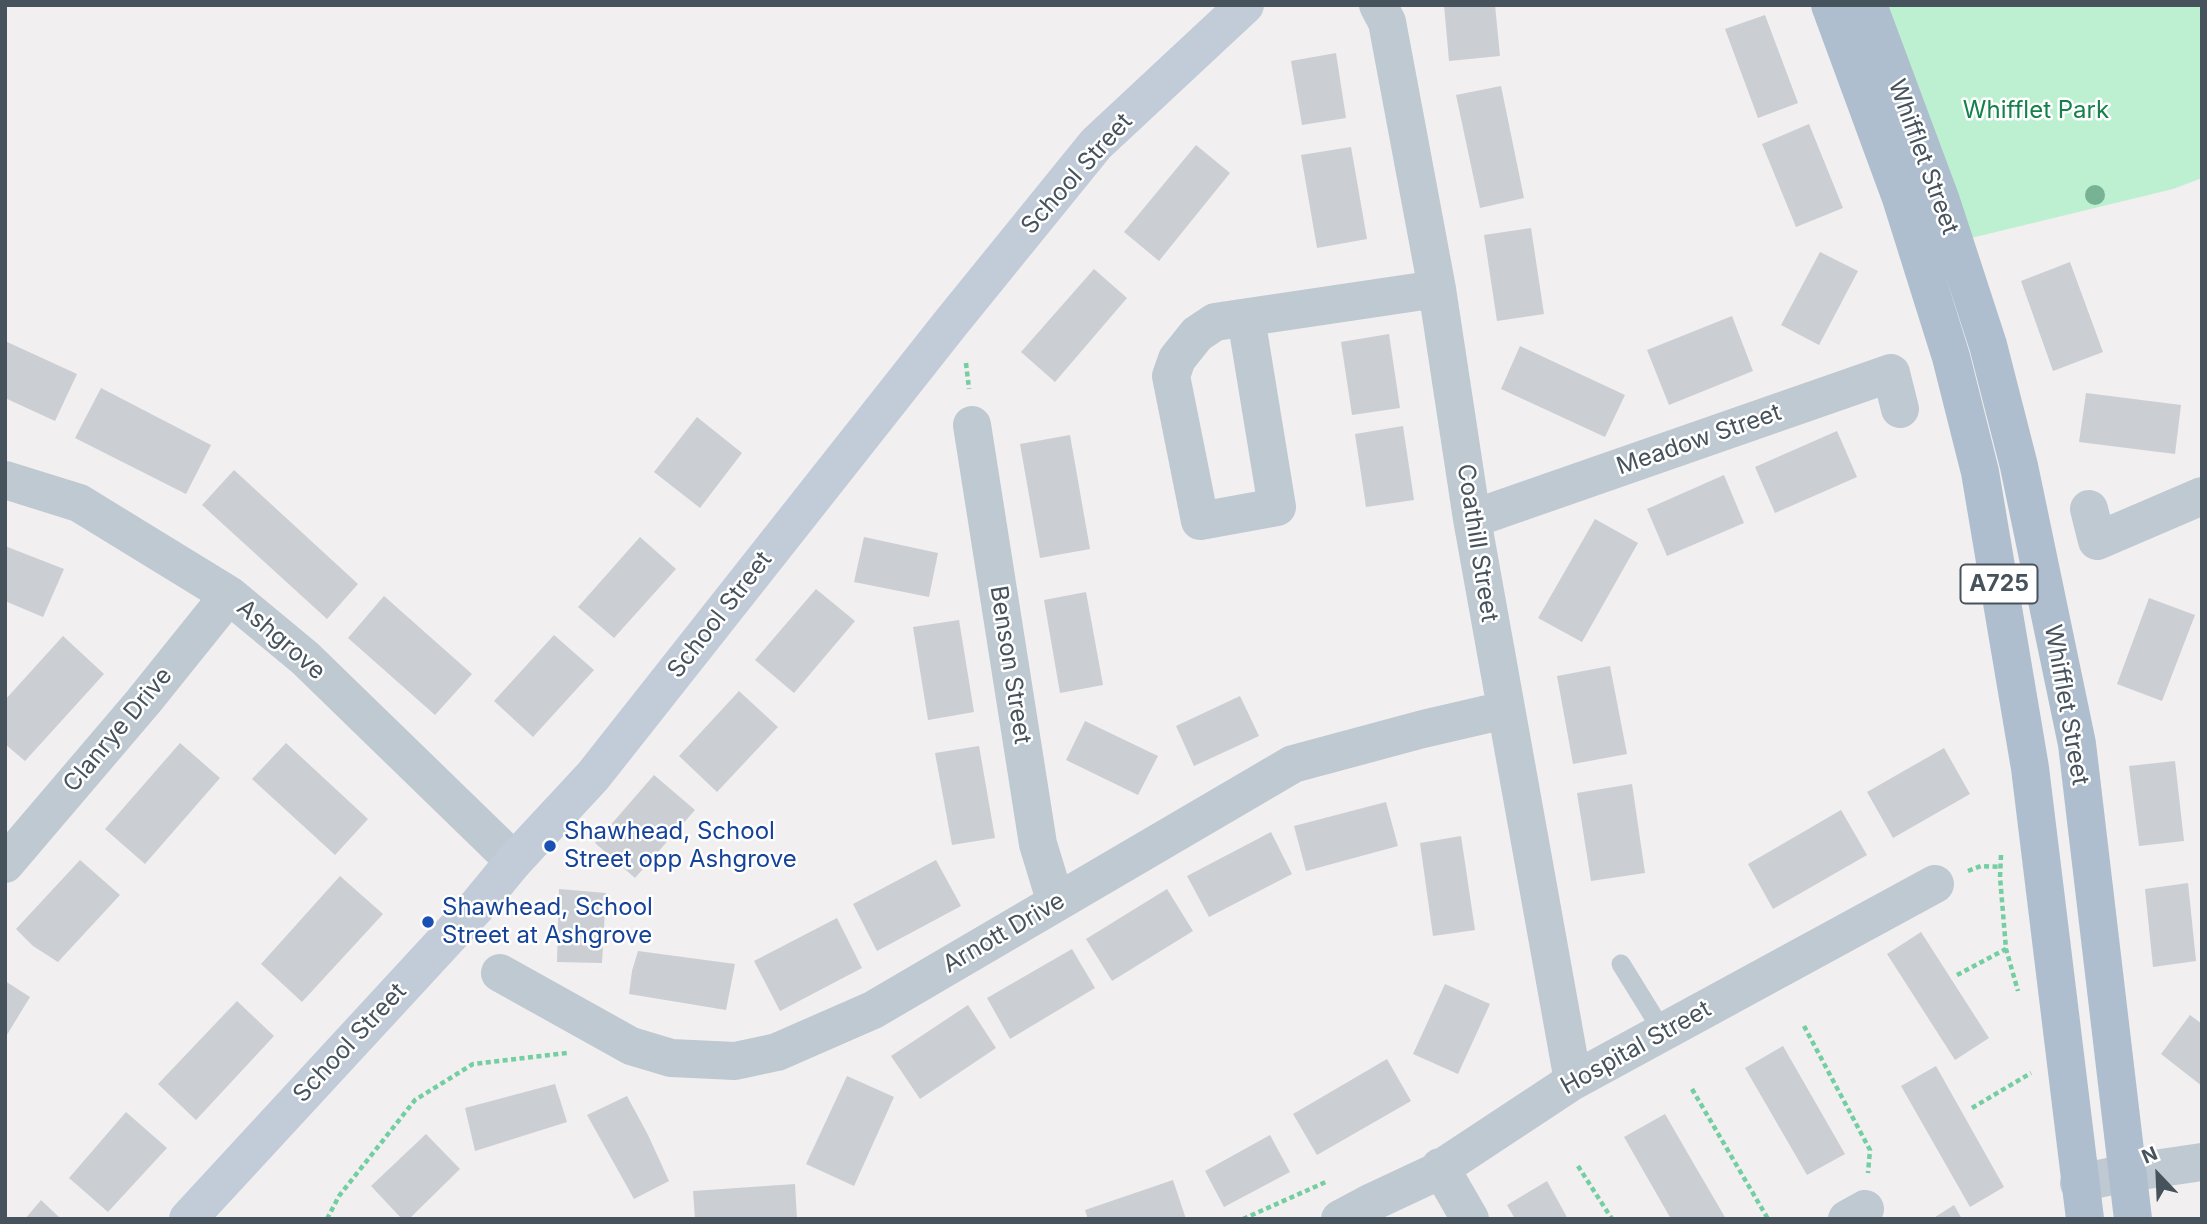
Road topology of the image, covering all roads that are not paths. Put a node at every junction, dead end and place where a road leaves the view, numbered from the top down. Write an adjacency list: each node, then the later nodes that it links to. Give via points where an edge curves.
1 (1245, 5): 15 (street, School Street, via 1096,144 593,776)
2 (1378, 5): 5 (street, Coathill Street, via 1387,22)
3 (1830, 5): 26 (main road, Whifflet Street / A725, via 1901,198 1951,357 1980,472 2032,780)
4 (1868, 5): 25 (main road, Whifflet Street / A725, via 1941,201 1988,345 2022,479 2077,744)
5 (1437, 289): 6 (street); 12 (street, Coathill Street)
6 (1245, 318): 6 (street, via 1215,322 1197,334 1177,359 1171,376 1200,521 1277,507)
7 (1900, 409): 12 (street, Meadow Street, via 1891,373)
8 (972, 425): 18 (street, Benson Street, via 1038,844)
9 (5, 480): 13 (street, Ashgrove, via 79,503)
10 (2202, 496): 11 (street, via 2097,541)
11 (2089, 509)
12 (1472, 519): 14 (street, Coathill Street)
13 (229, 595): 15 (street, Ashgrove, via 305,658); 16 (street, Clanrye Drive)
14 (1505, 710): 18 (street, Arnott Drive, via 1293,764); 22 (street, Coathill Street)
15 (514, 861): 27 (street, School Street)
16 (5, 864)
17 (1935, 884): 21 (street, Hospital Street)
18 (1056, 903): 20 (street, Arnott Drive, via 873,1010 777,1052 735,1061 671,1058 631,1046)
19 (1621, 964): 21 (lane)
20 (500, 973)
21 (1663, 1032): 22 (street, Hospital Street)
22 (1573, 1081): 24 (street, Hospital Street)
23 (2202, 1162): 25 (street)
24 (1440, 1167): 28 (street, Hospital Street); 29 (street)
25 (2127, 1173): 26 (street); 30 (main road, Whifflet Street / A725)
26 (2082, 1201)
27 (192, 1218)
28 (1340, 1219)
29 (1470, 1219)
30 (2133, 1219)

